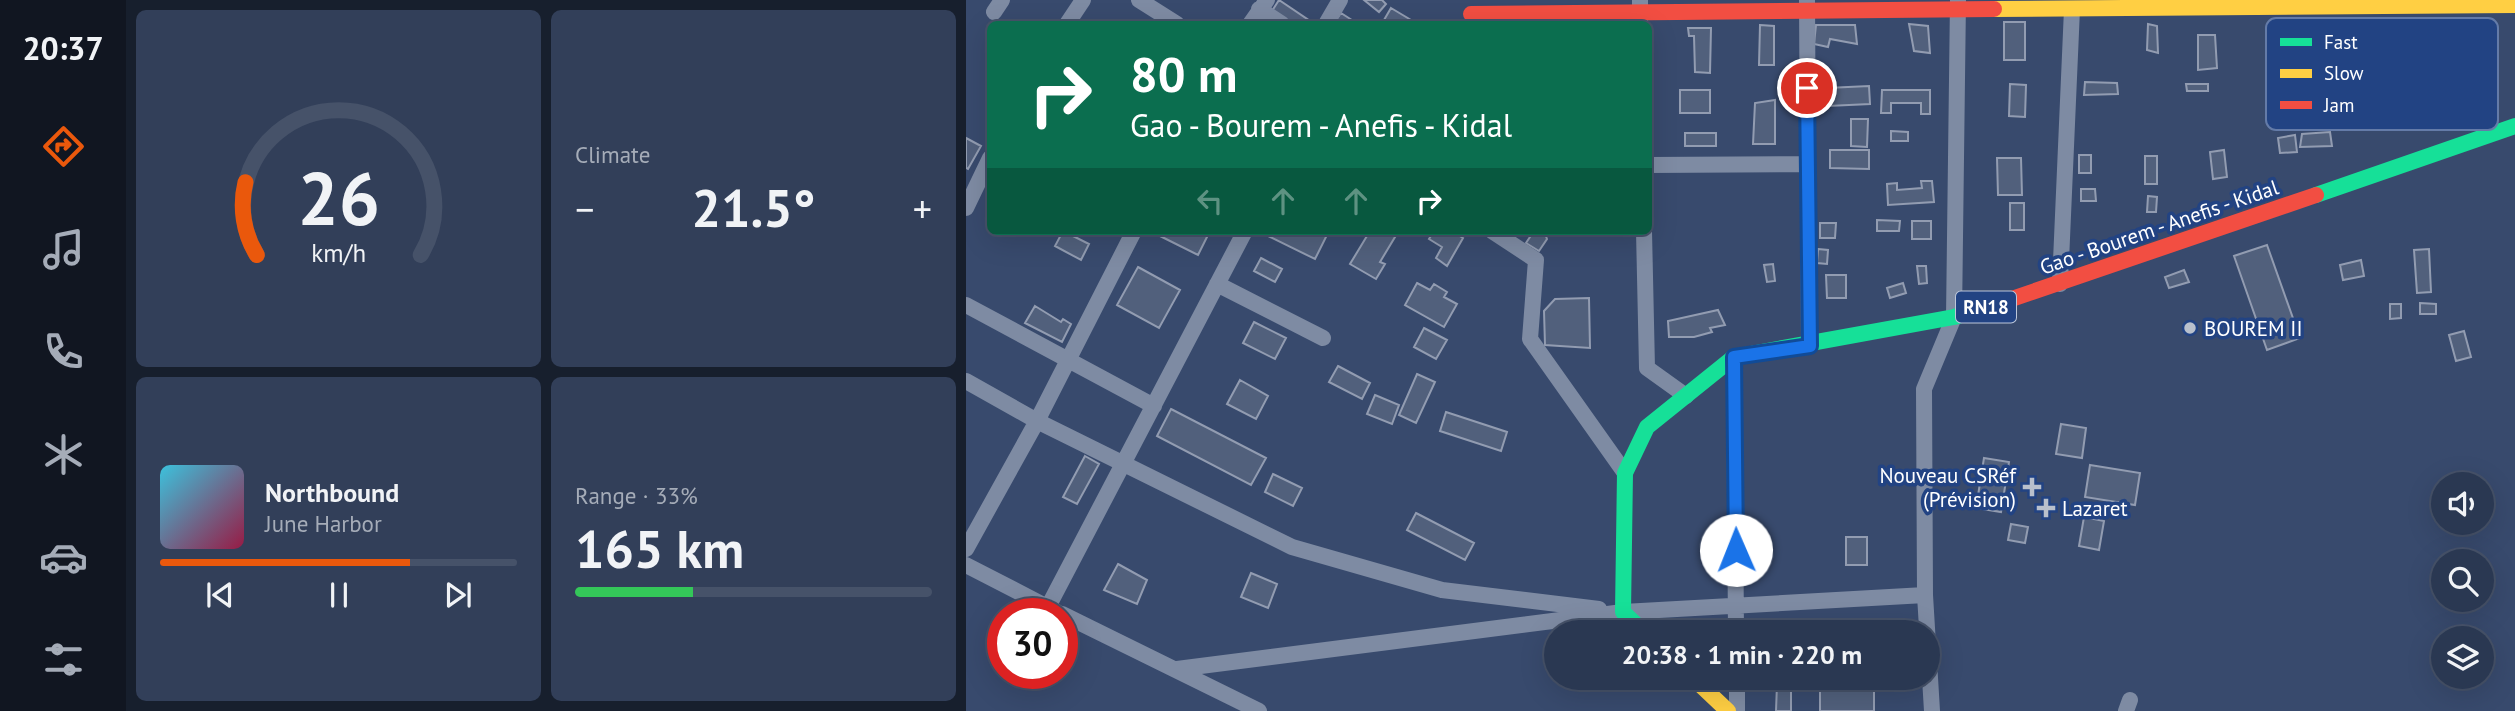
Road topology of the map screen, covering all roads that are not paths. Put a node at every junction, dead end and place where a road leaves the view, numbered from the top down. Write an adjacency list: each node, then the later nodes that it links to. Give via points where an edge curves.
1 (1083, 0): 12 (street)
2 (1139, 0): 13 (street)
3 (1340, 0): 16 (street)
4 (2203, 4): 7 (main road); 9 (main road)
5 (1263, 5): 14 (street); 15 (street)
6 (1958, 5): 8 (main road); 9 (main road); 30 (street)
7 (2515, 5)
8 (1807, 6): 10 (main road); 19 (street)
9 (2072, 9): 28 (street)
10 (1640, 12): 11 (main road)
11 (1471, 14)
12 (1069, 21)
13 (1172, 21)
14 (1252, 21)
15 (1279, 21)
16 (1328, 21)
17 (2515, 126): 28 (main road, Gao - Bourem - Anefis - Kidal / RN18)
18 (987, 162): 21 (street)
19 (1808, 164): 20 (street); 32 (street)
20 (1652, 165)
21 (972, 184): 22 (street)
22 (966, 208)
23 (1132, 235): 33 (street)
24 (1243, 235): 27 (street)
25 (1499, 235): 40 (street, via 1536,260 1530,339)
26 (1644, 235): 36 (street, via 1647,368)
27 (1217, 284): 31 (street); 37 (street)
28 (2060, 284): 30 (main road, Gao - Bourem - Anefis - Kidal / RN18)
29 (966, 305): 33 (street)
30 (1954, 317): 32 (main road, Gao - Bourem - Anefis - Kidal / RN18); 43 (street, via 1924,389)
31 (1322, 338)
32 (1810, 346): 34 (main road, Gao - Bourem - Anefis - Kidal / RN18)
33 (1066, 357): 37 (street); 38 (street)
34 (1734, 357): 36 (main road); 46 (street)
35 (966, 381): 38 (street)
36 (1686, 396): 40 (main road, via 1647,427)
37 (1154, 406): 39 (street)
38 (1037, 421): 39 (street); 41 (street)
39 (1125, 462): 45 (street); 47 (street, via 1292,547 1442,590)
40 (1625, 473): 47 (main road)
41 (966, 549)
42 (966, 565): 44 (street)
43 (1925, 595): 46 (street); 57 (street)
44 (1030, 598)
45 (1063, 598)
46 (1736, 605): 47 (street); 49 (street)
47 (1623, 612): 48 (main road); 51 (street)
48 (1631, 620)
49 (1737, 620)
50 (1078, 622): 51 (street)
51 (1177, 669): 54 (street)
52 (1706, 690): 55 (main road)
53 (1737, 690): 56 (street)
54 (1259, 711)
55 (1728, 711)
56 (1737, 711)
57 (1932, 711)

